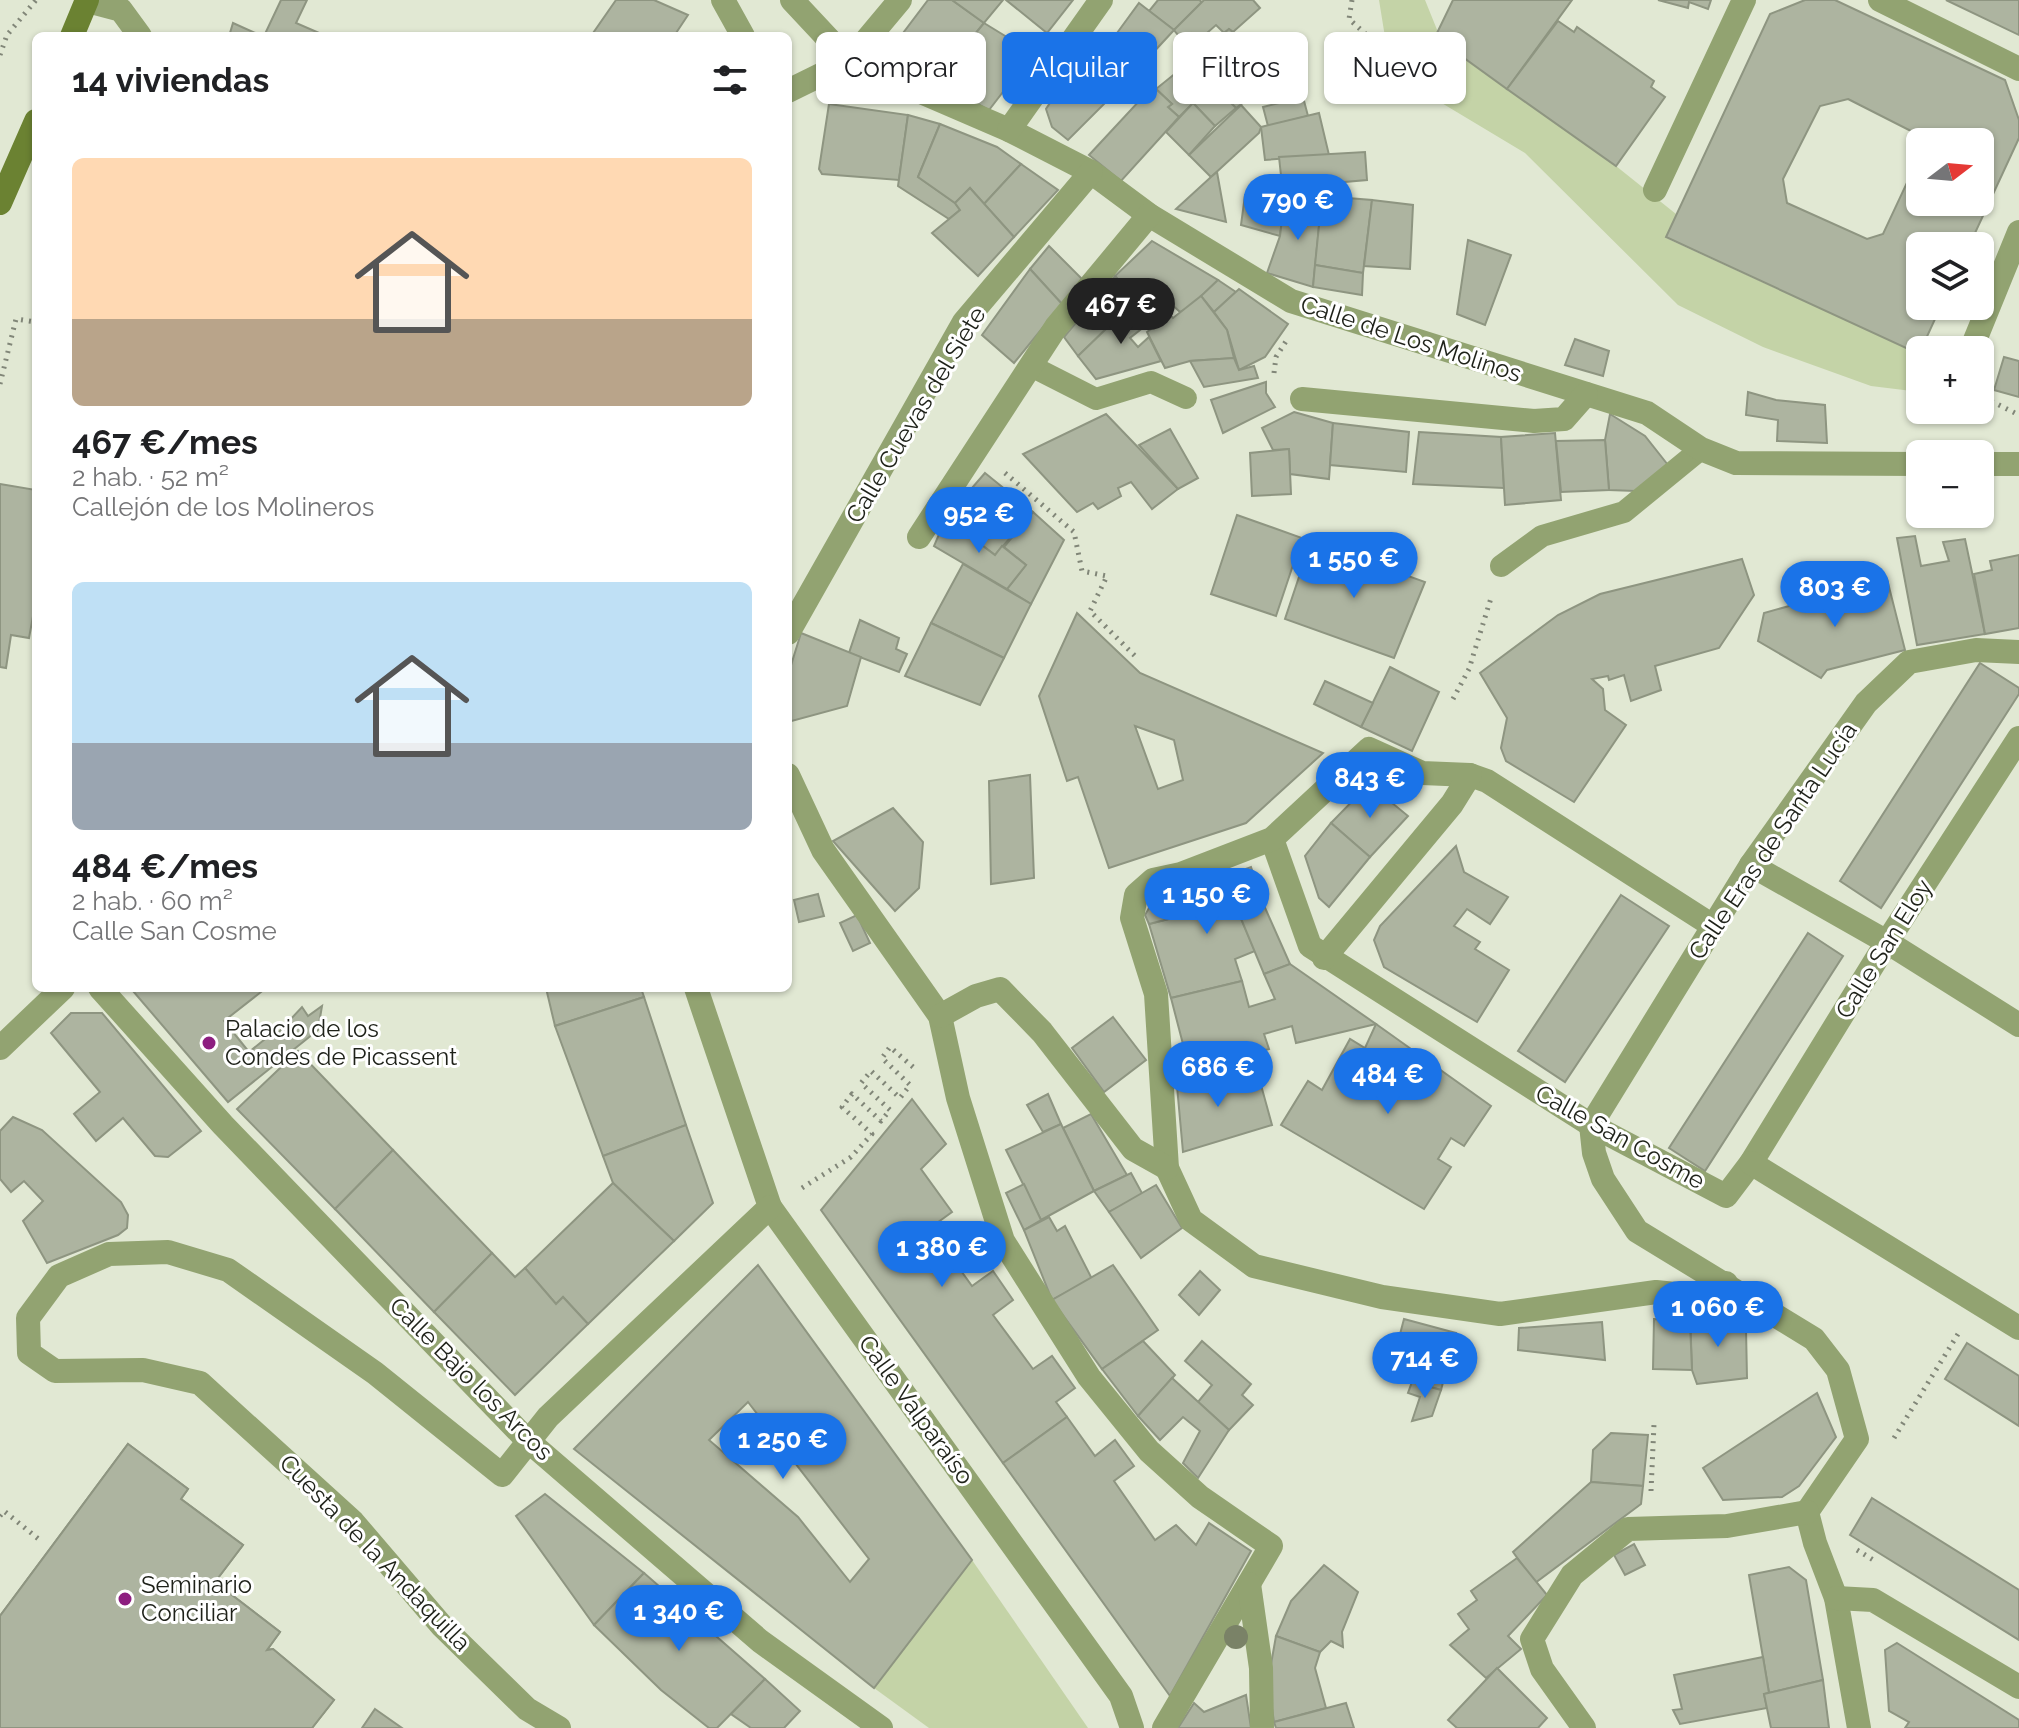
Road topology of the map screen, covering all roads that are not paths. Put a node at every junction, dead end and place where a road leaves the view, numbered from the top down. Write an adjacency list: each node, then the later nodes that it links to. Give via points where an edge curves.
1 (723, 0): 10 (street)
2 (792, 0): 11 (street)
3 (900, 0): 12 (street)
4 (1101, 0): 18 (street)
5 (1744, 0): 20 (street)
6 (1880, 0): 13 (street)
7 (87, 1): 8 (main road); 9 (street, via 121,10)
8 (74, 32)
9 (137, 32)
10 (741, 32)
11 (822, 32)
12 (873, 32)
13 (2019, 69)
14 (816, 77): 15 (street)
15 (792, 89)
16 (949, 104): 18 (street, Calle de Los Molinos)
17 (32, 130): 21 (main road)
18 (1009, 130): 19 (street, Calle de Los Molinos)
19 (1091, 172): 22 (street, Calle de Los Molinos); 35 (street, Calle Cuevas del Siete, via 964,322)
20 (1655, 190)
21 (0, 203)
22 (1149, 215): 25 (street, via 1056,327); 26 (street, Calle de Los Molinos, via 1291,301)
23 (2019, 232): 24 (street)
24 (1977, 336)
25 (1031, 366): 27 (lane, via 1096,399 1151,382); 33 (street)
26 (1586, 394): 28 (street, via 1564,419 1534,421); 29 (street, Calle de Los Molinos, via 1647,413)
27 (1186, 398)
28 (1302, 399)
29 (1701, 449): 30 (street, Calle de Los Molinos, via 1736,463); 34 (lane, via 1624,512 1542,536)
30 (1906, 464)
31 (1994, 464): 32 (street)
32 (2019, 464)
33 (919, 537)
34 (1501, 566)
35 (792, 626)
36 (2019, 652): 41 (street, Calle Eras de Santa Lucía, via 1976,650 1909,662 1866,703)
37 (2019, 738): 43 (street, Calle San Eloy)
38 (1470, 775): 40 (street, via 1422,773 1369,749); 42 (street); 44 (street, via 1452,804)
39 (792, 784): 48 (street, via 823,850)
40 (1272, 839): 44 (street, Calle San Cosme, via 1310,946); 53 (street, via 1153,880 1136,895 1132,918 1156,994)
41 (1751, 865): 42 (street, Calle Eras de Santa Lucía); 43 (street)
42 (1713, 926): 51 (street, Calle Eras de Santa Lucía)
43 (1887, 942): 49 (street); 52 (street, Calle San Eloy)
44 (1324, 958): 51 (street, Calle San Cosme)
45 (59, 992): 50 (street)
46 (104, 992): 57 (street, Calle Bajo los Arcos, via 223,1125)
47 (697, 992): 54 (street, Calle Valparaíso)
48 (940, 1016): 53 (street, via 1000,989 1042,1032 1133,1149); 59 (street, via 958,1098 1003,1241 1089,1377 1149,1451 1200,1497 1271,1546)
49 (2019, 1025)
50 (0, 1048)
51 (1591, 1125): 52 (street, Calle San Cosme, via 1726,1196); 55 (street, via 1603,1179 1637,1231)
52 (1751, 1163): 56 (street)
53 (1167, 1168): 55 (street, via 1191,1220 1254,1266 1382,1297 1500,1314 1656,1292 1713,1298)
54 (770, 1207): 57 (street); 64 (street, Calle Valparaíso, via 1121,1696)
55 (1726, 1283): 58 (street, via 1814,1339 1838,1370 1857,1439)
56 (2019, 1328)
57 (527, 1440): 62 (street, Cuesta de la Andaquilla, via 502,1475 375,1373 228,1270 168,1252 109,1254 59,1276 28,1318 29,1353 55,1371 143,1370 200,1383 353,1522 442,1626 527,1709); 63 (street, Calle Bajo los Arcos, via 760,1641)
58 (1807, 1512): 60 (street); 67 (street, via 1727,1526 1628,1529 1572,1575 1532,1639 1542,1669)
59 (1249, 1584): 65 (street); 66 (street, via 1261,1668)
60 (1836, 1598): 61 (street, via 1873,1600); 68 (street)
61 (2019, 1687)
62 (559, 1728)
63 (881, 1728)
64 (1132, 1728)
65 (1164, 1728)
66 (1262, 1728)
67 (1584, 1728)
68 (1859, 1728)

